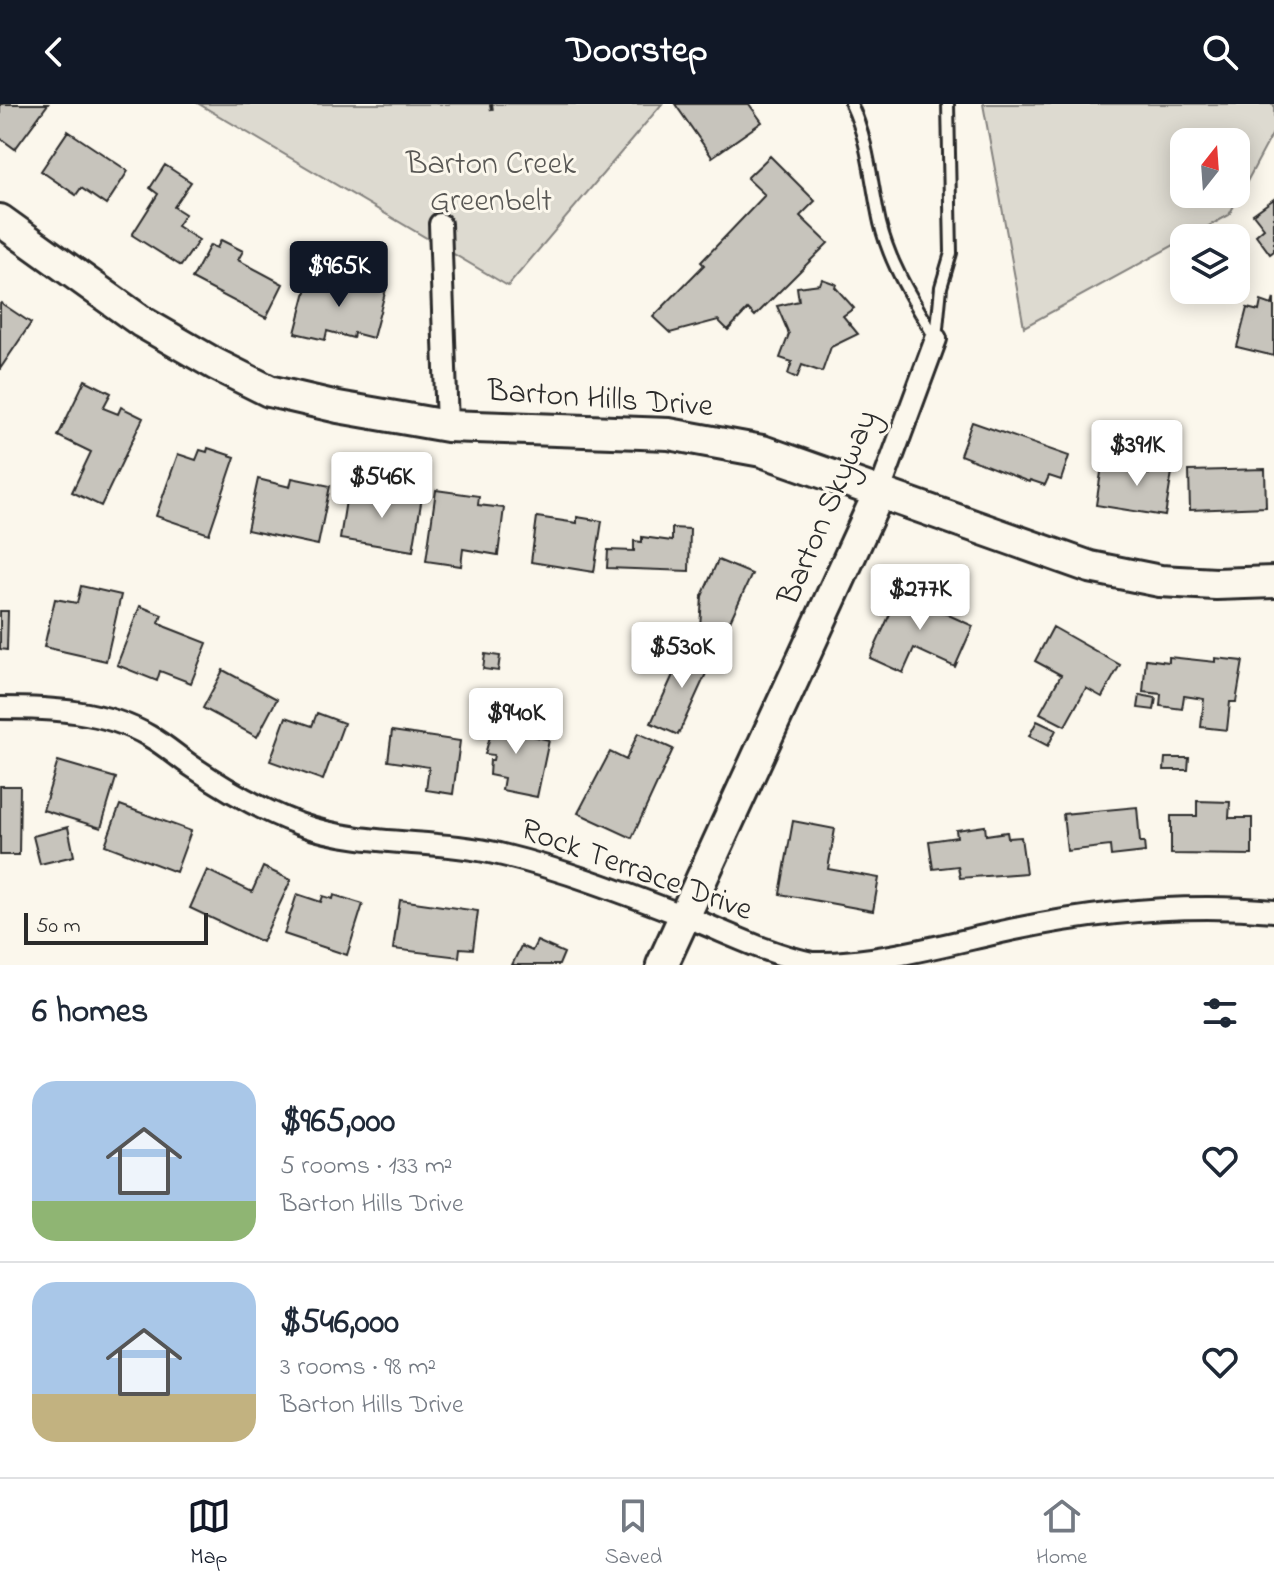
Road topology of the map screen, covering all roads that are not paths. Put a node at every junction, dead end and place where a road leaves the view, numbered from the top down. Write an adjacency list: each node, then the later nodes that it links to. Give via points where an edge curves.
1 (851, 104): 5 (lane, via 885,238 901,280)
2 (948, 104): 5 (lane, via 951,253 941,287)
3 (0, 220): 6 (street, Barton Hills Drive, via 142,322 269,391)
4 (440, 224): 6 (street)
5 (936, 339): 7 (street, Barton Skyway)
6 (447, 426): 7 (street, Barton Hills Drive, via 669,434 762,451)
7 (879, 493): 8 (street, Barton Hills Drive, via 1090,567 1160,581); 11 (street, Barton Skyway)
8 (1274, 582)
9 (0, 708): 11 (street, Rock Terrace Drive, via 52,708 105,718 148,734 231,790 299,823 344,837 501,854)
10 (1274, 911): 11 (street, Rock Terrace Drive, via 1227,906 1098,913 867,964 814,963)
11 (687, 917): 12 (street, Barton Skyway)
12 (662, 965)

